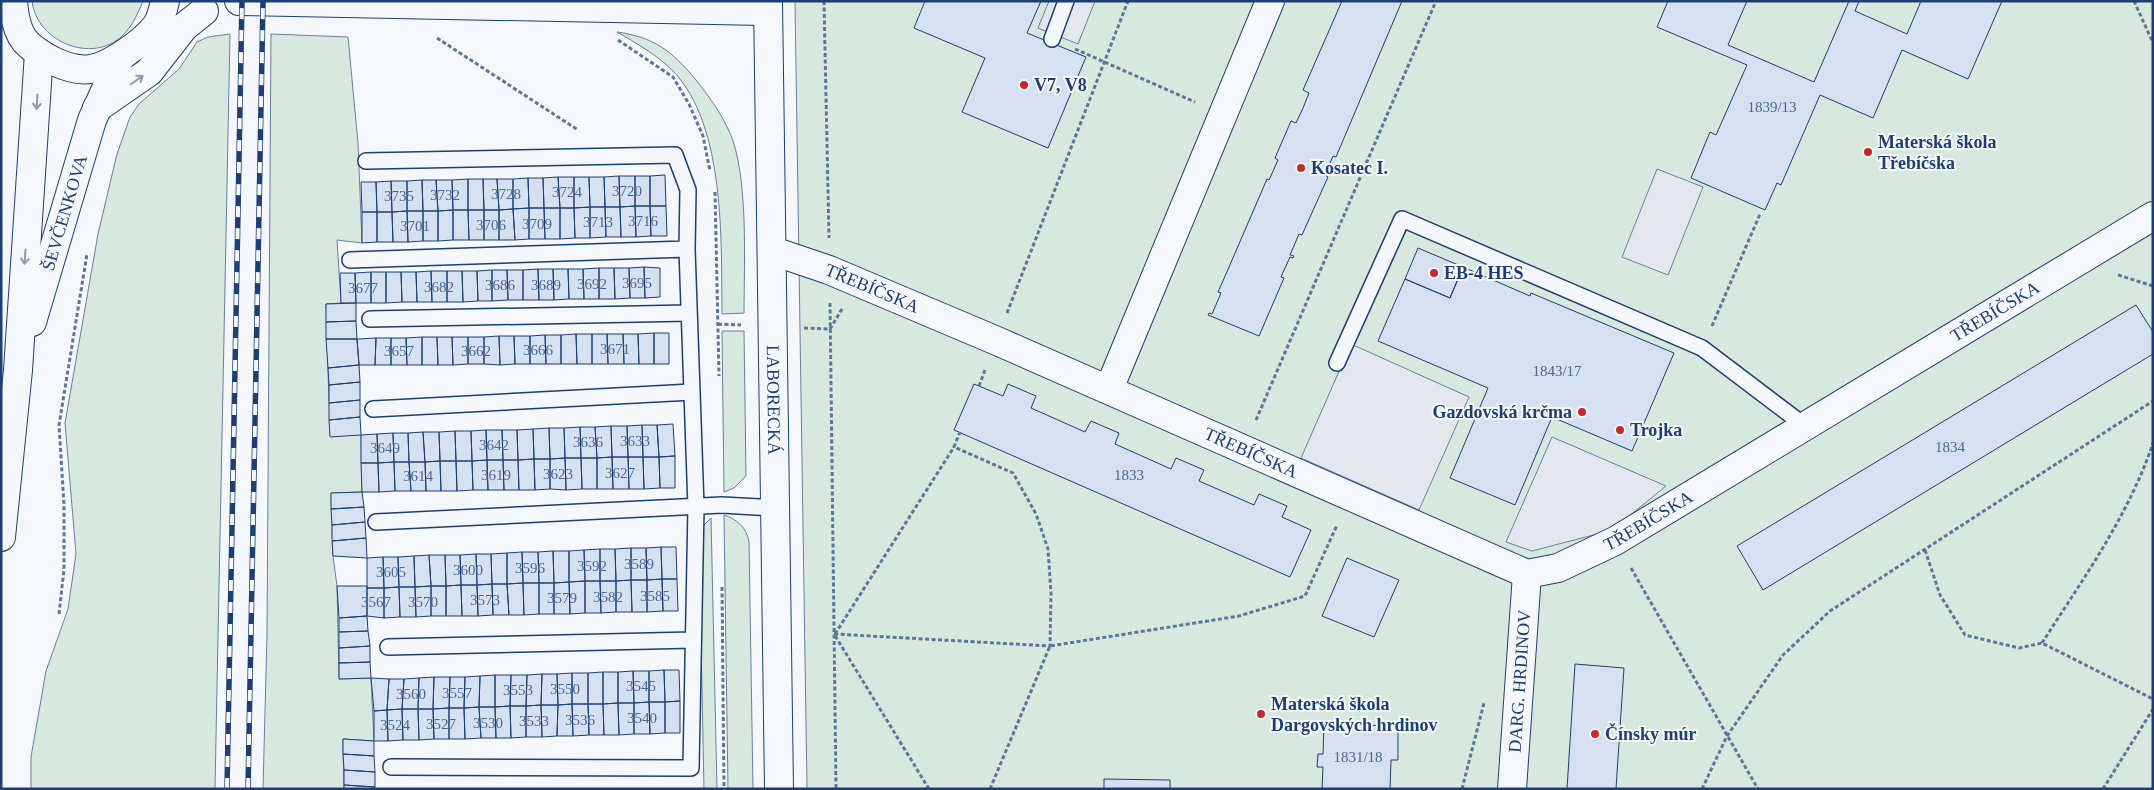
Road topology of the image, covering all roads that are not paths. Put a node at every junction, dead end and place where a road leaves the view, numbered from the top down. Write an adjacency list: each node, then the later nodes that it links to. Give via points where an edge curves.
1 (13, 1): 9 (street, ŠEVČENKOVA, via 14,14 24,40)
2 (239, 1): 6 (street, LABORECKÁ)
3 (1066, 1): 8 (lane)
4 (1270, 1): 21 (street)
5 (213, 6): 7 (street); 11 (street, one-way to 5, via 149,72 184,27)
6 (768, 6): 15 (street, LABORECKÁ)
7 (161, 13): 10 (street, ŠEVČENKOVA)
8 (1052, 39)
9 (39, 53): 10 (street, ŠEVČENKOVA, via 61,66 90,70); 20 (street, ŠEVČENKOVA, one-way to 20)
10 (120, 58): 11 (street, ŠEVČENKOVA)
11 (97, 108): 20 (street, ŠEVČENKOVA)
12 (366, 161): 14 (lane, via 675,155 688,190)
13 (2153, 216): 24 (street, TŘEBÍČSKA)
14 (687, 249): 16 (lane); 17 (lane)
15 (773, 251): 21 (street, TŘEBÍČSKA, via 829,270); 26 (street, LABORECKÁ)
16 (350, 260)
17 (689, 313): 18 (lane); 22 (lane)
18 (370, 320)
19 (1337, 362): 24 (lane, via 1402,219 1702,348)
20 (18, 370): 28 (street, ŠEVČENKOVA)
21 (1109, 389): 29 (street, TŘEBÍČSKA)
22 (692, 392): 23 (lane); 25 (lane)
23 (373, 409)
24 (1805, 426): 29 (street, TŘEBÍČSKA, via 1615,540 1558,568)
25 (696, 507): 26 (lane); 27 (lane); 30 (lane)
26 (775, 508): 33 (street, LABORECKÁ)
27 (376, 522)
28 (1, 537)
29 (1527, 574): 34 (street, DARG. HRDINOV)
30 (693, 640): 31 (lane); 32 (lane, via 691,768)
31 (388, 647)
32 (391, 767)
33 (779, 789)
34 (1512, 789)

